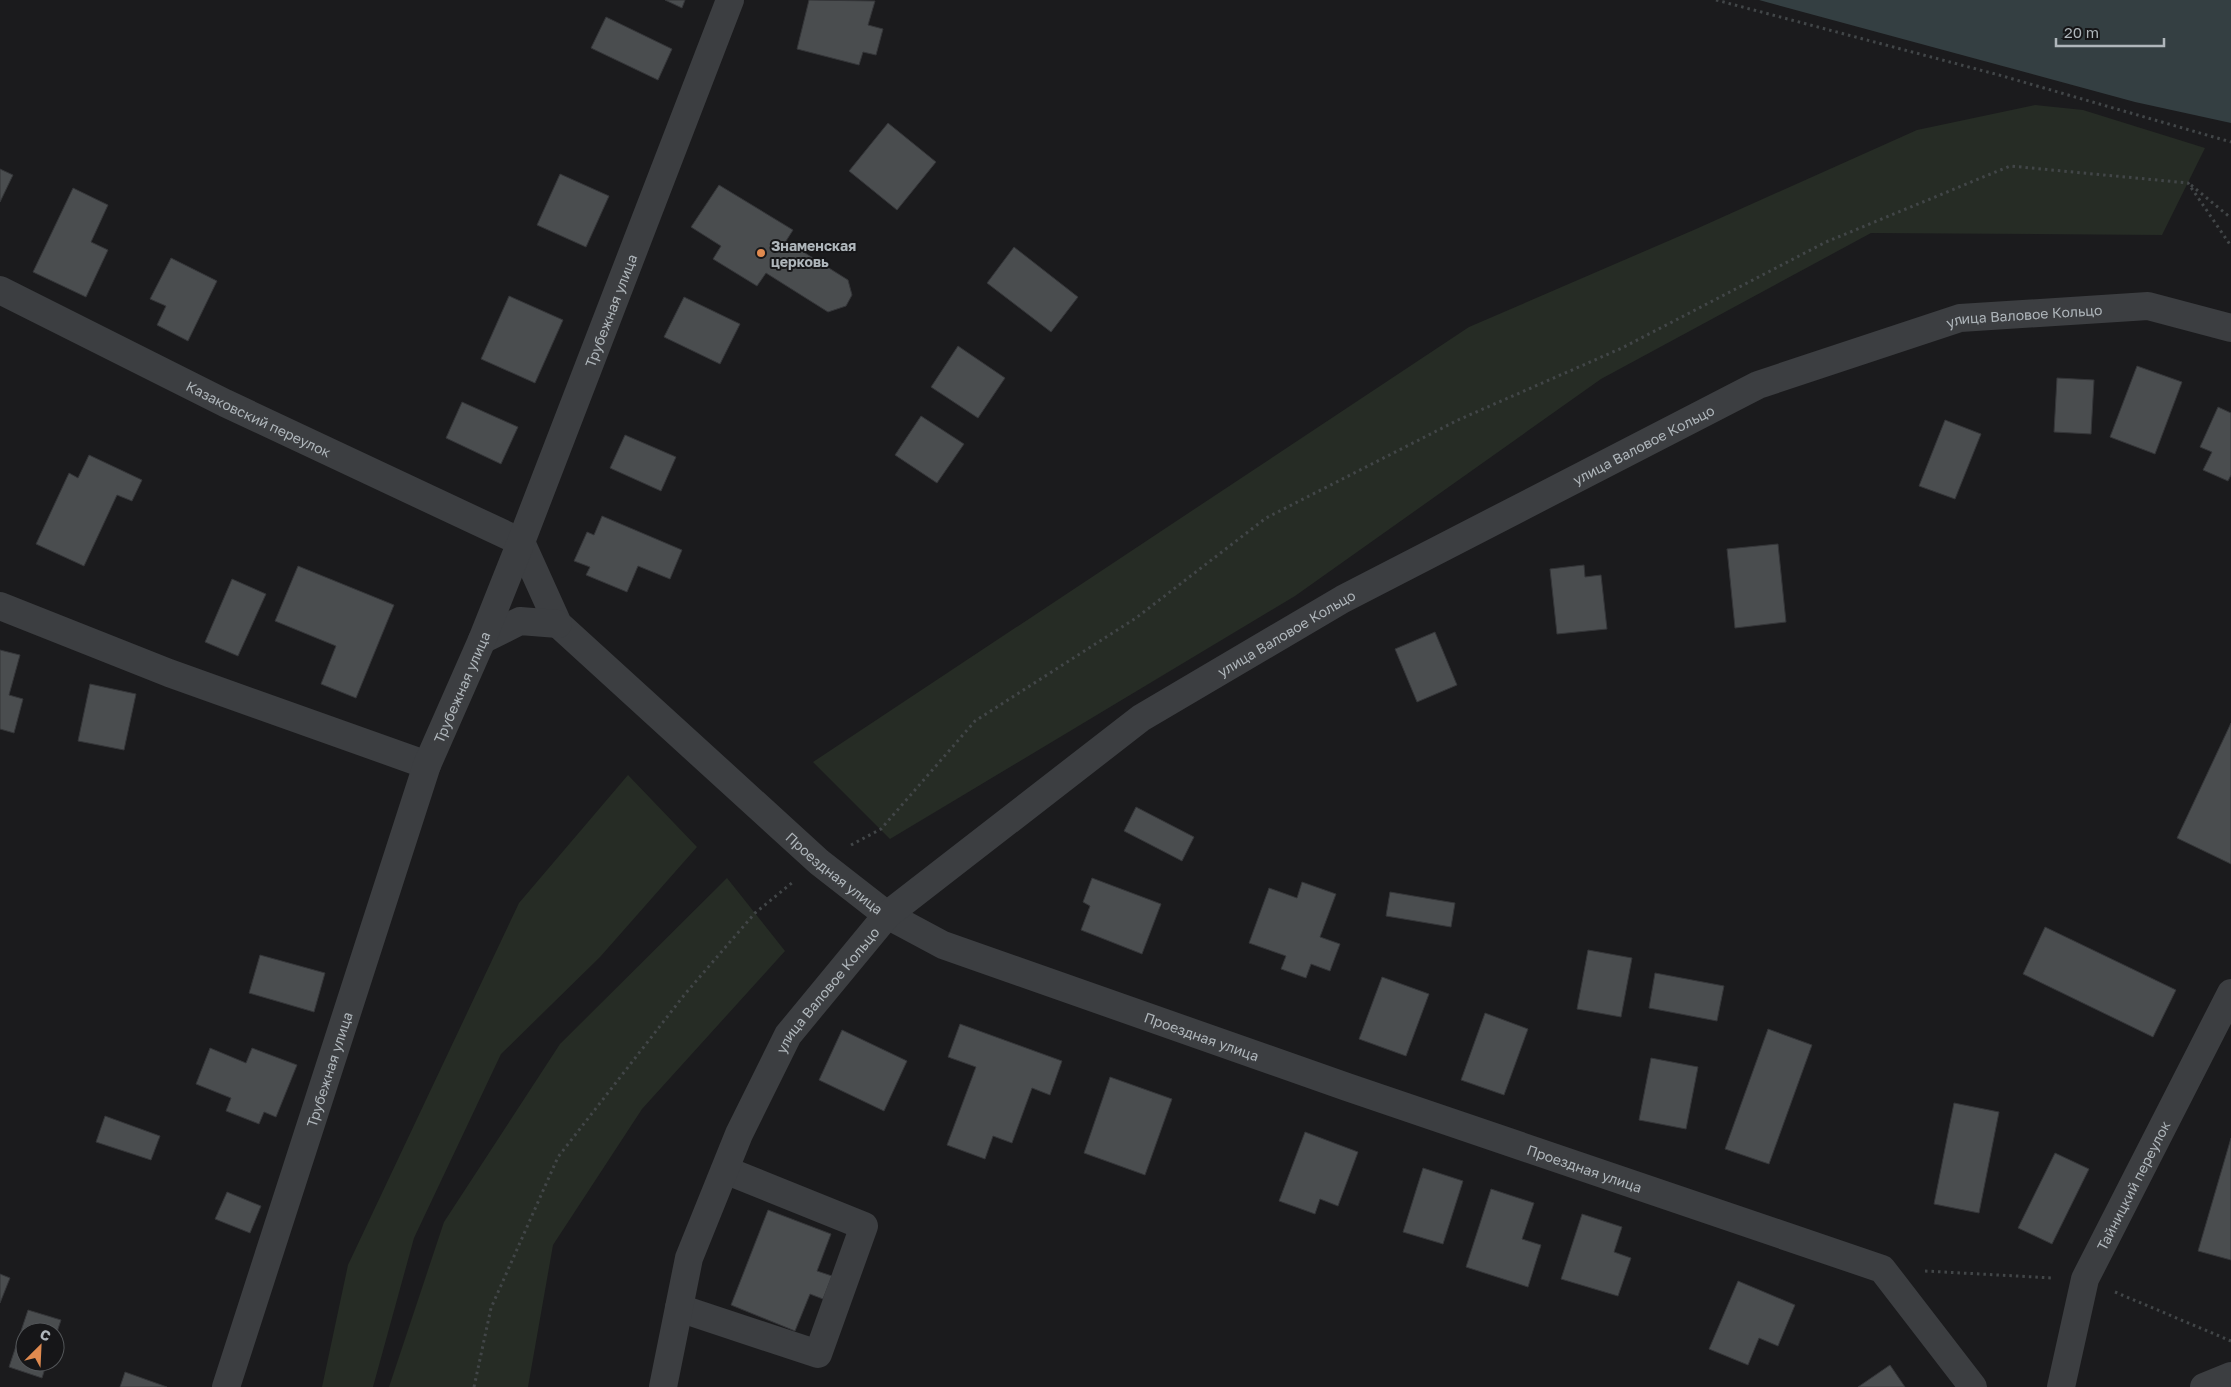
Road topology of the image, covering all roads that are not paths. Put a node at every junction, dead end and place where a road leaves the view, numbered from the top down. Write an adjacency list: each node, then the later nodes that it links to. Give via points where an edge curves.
1 (730, 0): 4 (street, Трубежная улица)
2 (0, 290): 4 (street, Казаковский переулок, via 234,407)
3 (2231, 328): 9 (street, улица Валовое Кольцо, via 2148,306 1960,318 1758,385 1343,599 1141,718)
4 (521, 542): 6 (street, Проездная улица); 7 (street, Трубежная улица)
5 (0, 606): 8 (street, via 169,672)
6 (558, 624): 7 (street, via 520,621); 9 (street, Проездная улица, via 811,856)
7 (482, 640): 8 (street, Трубежная улица)
8 (427, 765): 14 (street, Трубежная улица)
9 (887, 915): 11 (street, улица Валовое Кольцо, via 788,1035); 16 (street, Проездная улица, via 943,945 1338,1084 1882,1269)
10 (2231, 994): 17 (street, Тайницкий переулок, via 2085,1279)
11 (724, 1170): 12 (street, улица Валовое Кольцо, via 689,1258); 12 (street, via 864,1226 818,1354)
12 (679, 1308): 15 (street, улица Валовое Кольцо)
13 (2231, 1376): 18 (street)
14 (226, 1387)
15 (663, 1387)
16 (1973, 1387)
17 (2061, 1387)
18 (2204, 1387)

